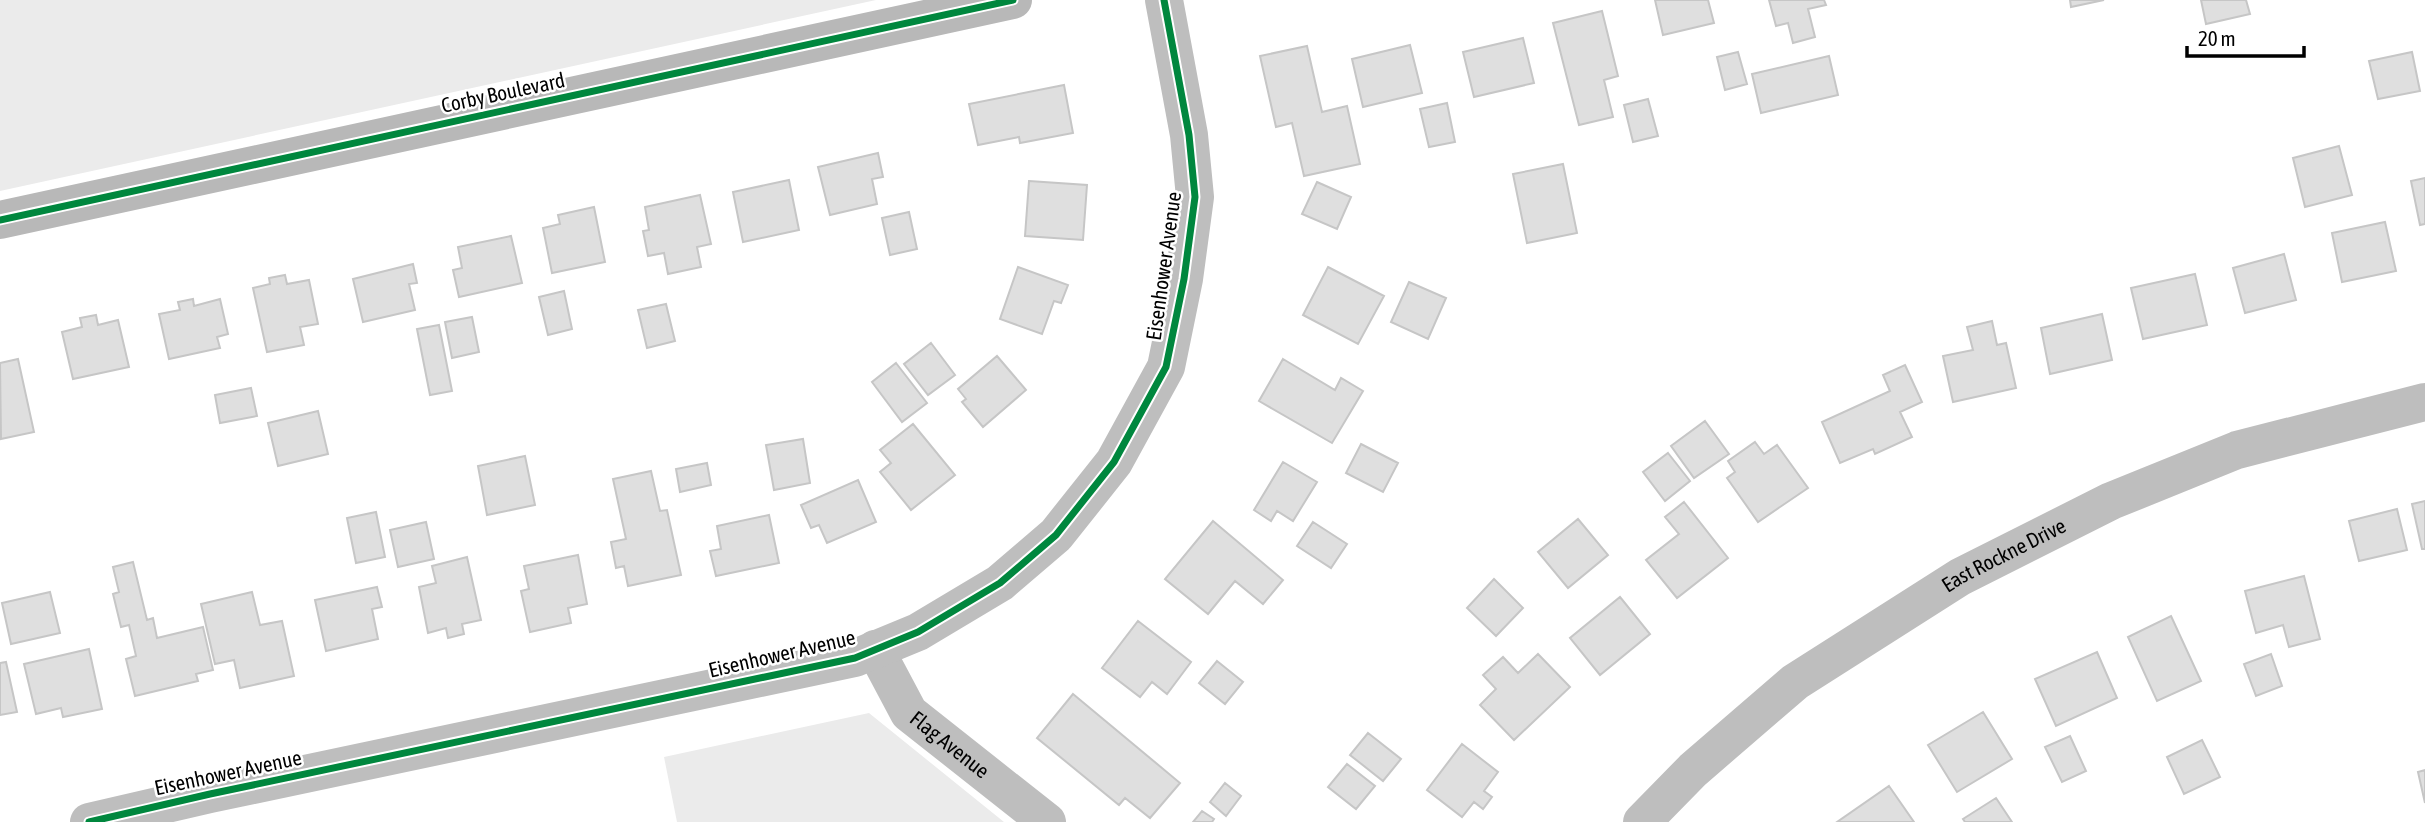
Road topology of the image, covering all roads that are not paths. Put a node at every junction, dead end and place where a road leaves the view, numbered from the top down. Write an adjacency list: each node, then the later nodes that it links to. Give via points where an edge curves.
1 (1013, 0): 3 (street, Corby Boulevard)
2 (1164, 0): 5 (street, Eisenhower Avenue, via 1189,135 1195,197 1166,366 1114,462 1056,535 1000,583 918,632)
3 (0, 220)
4 (2425, 402): 8 (street, East Rockne Drive, via 2237,450 2111,501 1960,577 1796,682 1693,769)
5 (875, 649): 6 (street, Eisenhower Avenue, via 842,660); 7 (street, Flag Avenue, via 909,713)
6 (89, 822)
7 (1047, 822)
8 (1642, 822)

